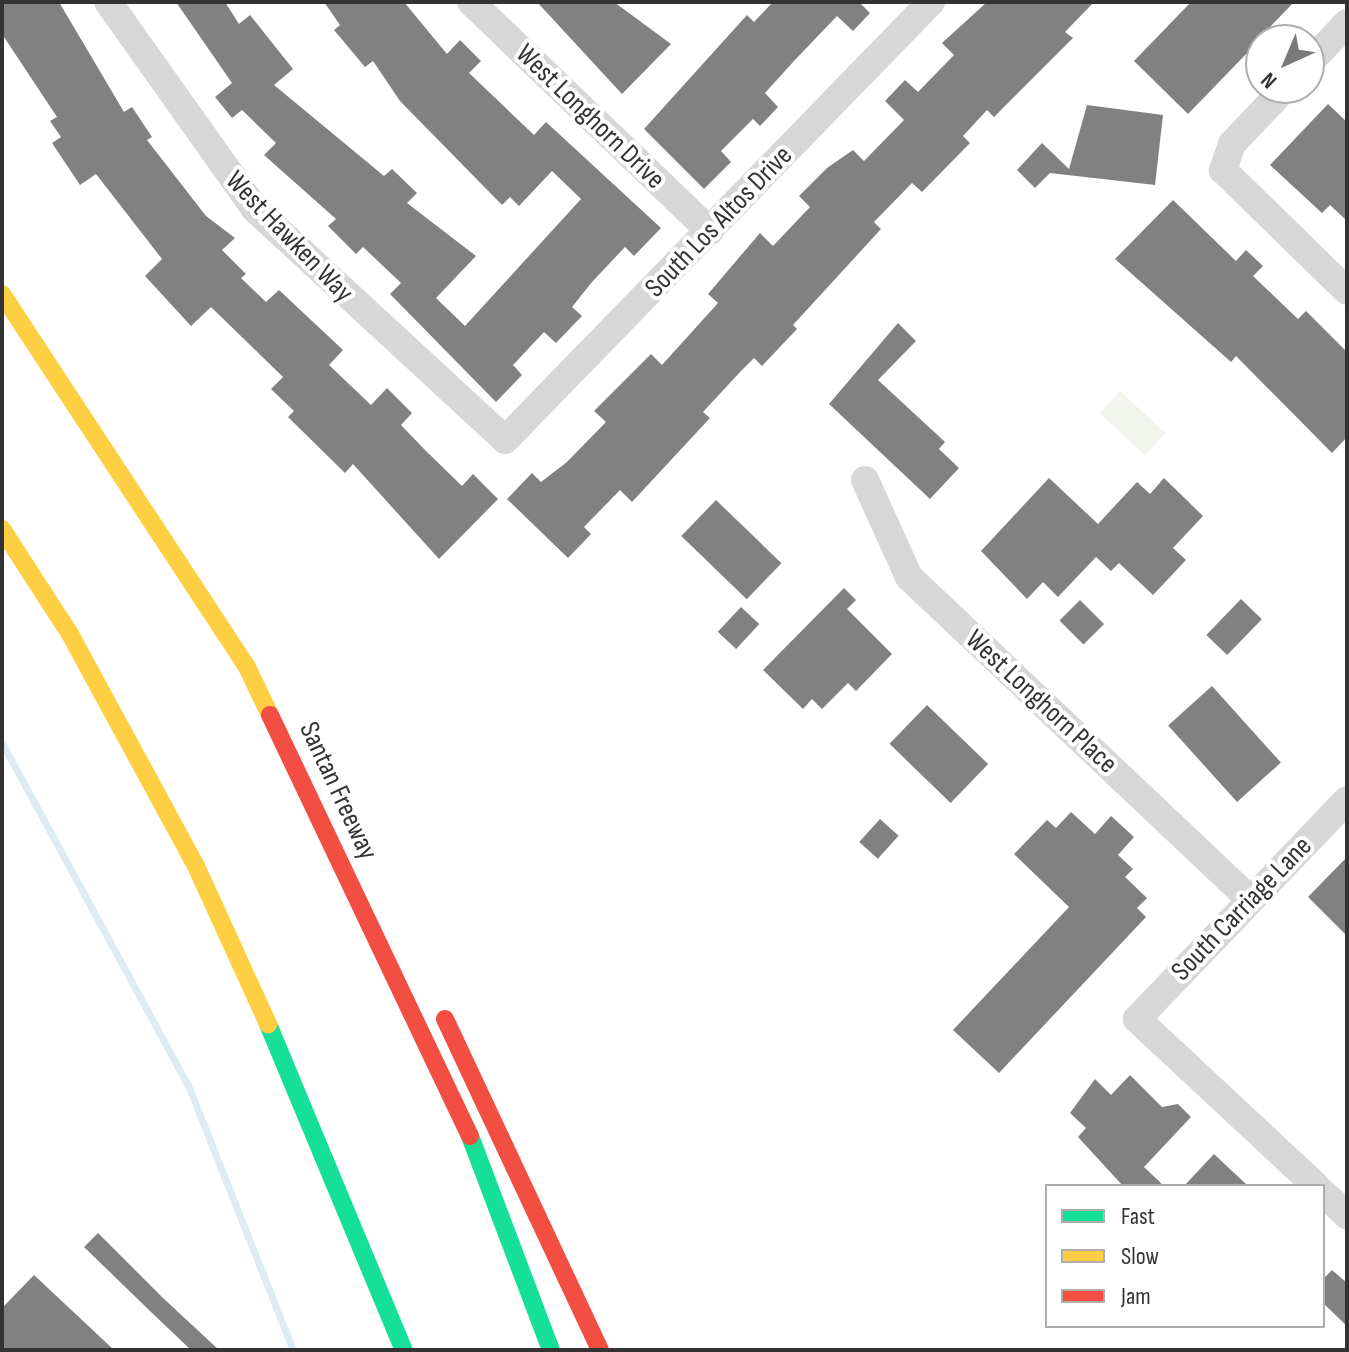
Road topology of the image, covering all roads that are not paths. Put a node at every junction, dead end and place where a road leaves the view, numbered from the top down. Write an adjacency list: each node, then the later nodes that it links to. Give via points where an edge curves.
1 (108, 2): 10 (street, West Hawken Way, via 255,209)
2 (471, 2): 7 (street, West Longhorn Drive)
3 (917, 6): 7 (street, South Los Altos Drive)
4 (1347, 23): 5 (street)
5 (1325, 46)
6 (1270, 104): 8 (street, via 1232,144 1223,170)
7 (710, 231): 10 (street, South Los Altos Drive)
8 (1347, 291)
9 (2, 294): 13 (highway, Santan Freeway)
10 (505, 440)
11 (865, 480): 15 (street, West Longhorn Place, via 909,577)
12 (2, 529): 18 (highway, via 70,634 196,866)
13 (246, 665): 16 (highway); 24 (highway, Santan Freeway, via 471,1137)
14 (1347, 800): 15 (street, South Carriage Lane)
15 (1251, 900): 19 (street, South Carriage Lane, via 1137,1019)
16 (402, 943)
17 (434, 999): 25 (highway, via 480,1082)
18 (323, 1144): 22 (highway); 23 (highway)
19 (1314, 1184)
20 (1325, 1195): 21 (street)
21 (1347, 1215)
22 (383, 1350)
23 (404, 1350)
24 (551, 1350)
25 (600, 1350)

